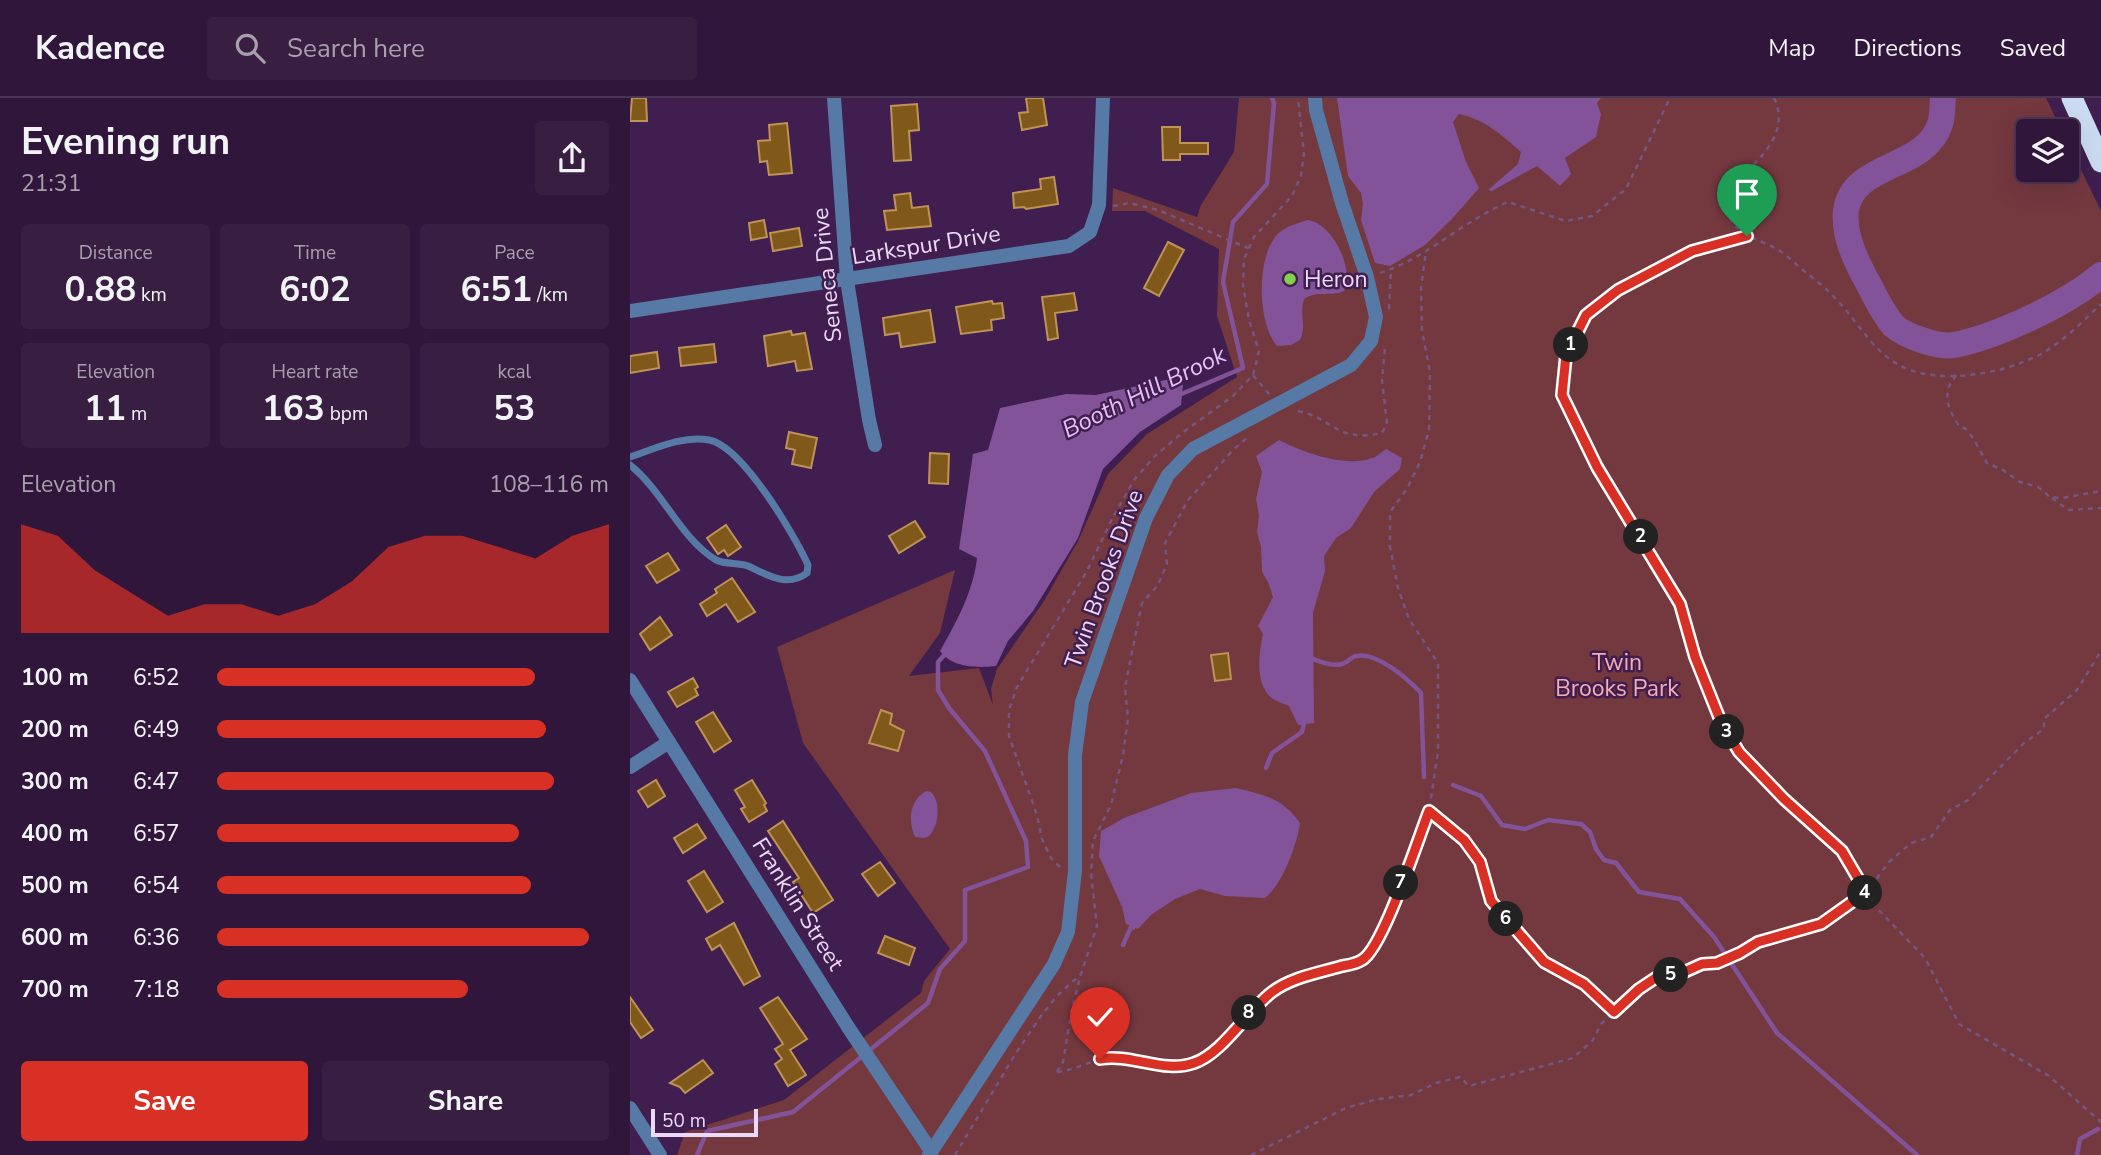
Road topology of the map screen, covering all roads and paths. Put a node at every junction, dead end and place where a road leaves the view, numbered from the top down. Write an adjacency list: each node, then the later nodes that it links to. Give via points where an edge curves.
1 (834, 98): 14 (street, Seneca Drive)
2 (1103, 98): 8 (street, Larkspur Drive)
3 (1315, 98): 38 (street, Twin Brooks Drive, via 1367,277 1376,317 1371,341 1351,365 1193,449 1168,475 1146,518 1082,702 1075,755 1074,871 1068,932 1054,964)
4 (1670, 98): 11 (path, via 1626,189 1592,216 1566,221 1508,202)
5 (1774, 98): 9 (path, via 1779,117 1773,140 1727,190 1725,206 1731,224)
6 (2072, 98): 7 (highway)
7 (2101, 162)
8 (1099, 205): 10 (path, via 1130,203 1157,210); 14 (street, Larkspur Drive, via 1090,232 1069,246)
9 (1747, 236): 19 (path, via 1779,249 1833,296 1898,365 1923,374); 33 (path, via 1682,255 1618,290 1586,315 1566,355 1562,395 1597,467 1680,604 1705,683 1739,752 1842,851)
10 (1248, 248)
11 (1426, 251): 12 (path); 32 (path, via 1421,297 1430,373 1429,430 1420,462 1390,512 1390,547 1409,619 1438,663 1438,752)
12 (1396, 267)
13 (1391, 270): 17 (path)
14 (848, 280): 16 (street, Larkspur Drive); 22 (street, Seneca Drive)
15 (2101, 304): 19 (path, via 2041,354 2013,366)
16 (630, 311)
17 (1388, 317)
18 (1385, 339): 20 (path, via 1382,380 1387,424 1382,433 1363,437 1339,432 1299,410)
19 (1956, 375): 26 (path, via 1947,401 1987,463)
20 (1291, 413)
21 (1251, 435): 34 (path, via 1188,500 1165,543 1167,564 1158,585 1143,603 1125,687 1128,719 1123,755 1111,805 1093,841 1091,873 1097,926)
22 (875, 445)
23 (630, 457): 24 (lane, via 688,439 721,443 785,522 808,565 807,573 788,580 768,577 744,564 719,562 694,543)
24 (630, 465)
25 (2101, 491): 26 (path)
26 (2050, 497): 27 (path, via 2068,510)
27 (2101, 508)
28 (2101, 650): 33 (path, via 2077,690 2043,719 2044,729 1968,800 1950,810 1931,837 1911,843 1889,862)
29 (630, 680): 30 (street, Franklin Street)
30 (669, 742): 31 (street); 38 (street, Franklin Street)
31 (630, 767)
32 (1429, 811): 34 (path, via 1387,925 1370,953 1363,960 1274,990 1216,1050 1193,1064 1170,1066 1110,1057 1057,1072); 35 (path, via 1464,840 1480,862 1491,901 1544,962 1584,984)
33 (1866, 892): 35 (path, via 1821,924 1758,942 1717,963 1657,977); 37 (path, via 1925,958 1959,1024 2049,1076)
34 (1081, 974): 40 (path, via 1041,1017)
35 (1614, 1012): 41 (path, via 1573,1058 1469,1086 1460,1077 1410,1095 1346,1108)
36 (630, 1108): 39 (street)
37 (2101, 1122)
38 (930, 1153)
39 (660, 1155)
40 (955, 1155)
41 (1251, 1155)

